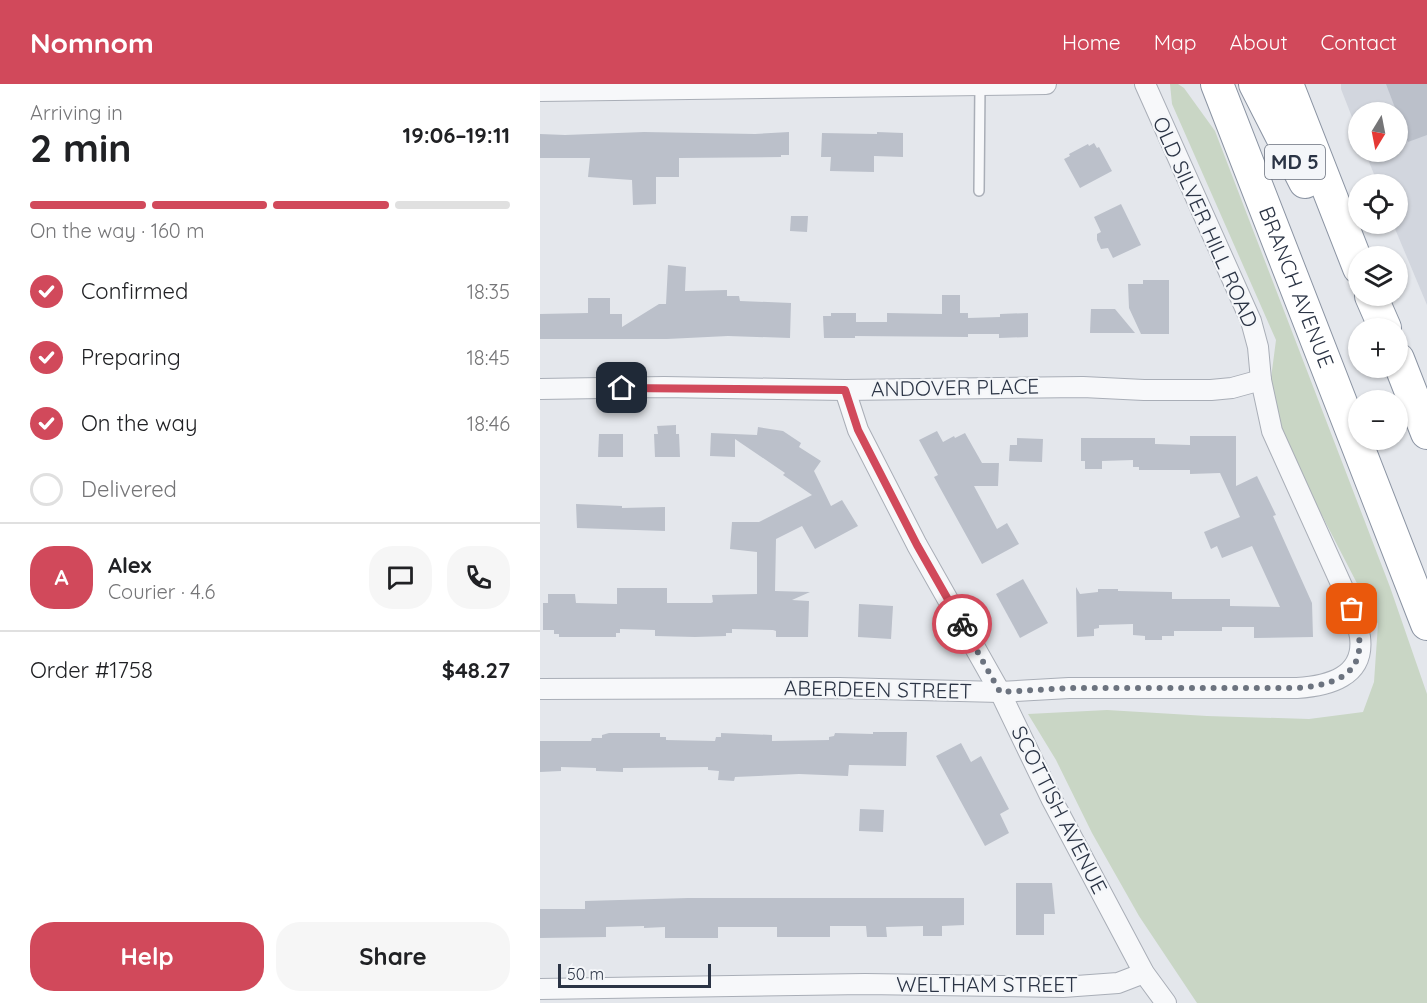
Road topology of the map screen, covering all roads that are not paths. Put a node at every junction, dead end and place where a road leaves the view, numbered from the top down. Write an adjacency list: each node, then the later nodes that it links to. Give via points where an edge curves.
1 (1046, 84): 7 (street)
2 (1145, 84): 13 (street, OLD SILVER HILL ROAD, via 1251,321)
3 (1217, 84): 17 (highway, BRANCH AVENUE / MD 5)
4 (1255, 84): 10 (highway, MD 5, via 1306,184)
5 (1287, 84): 10 (highway, MD 5)
6 (862, 85): 7 (street); 8 (street)
7 (980, 85): 9 (lane)
8 (540, 91)
9 (979, 191)
10 (1344, 233): 11 (highway, MD 5)
11 (1350, 246)
12 (1405, 378): 16 (highway)
13 (1261, 380): 15 (street, ANDOVER PLACE, via 1211,390); 18 (street, OLD SILVER HILL ROAD, via 1272,431 1356,621 1360,646)
14 (540, 389): 15 (street, ANDOVER PLACE)
15 (845, 390): 20 (street, SCOTTISH AVENUE, via 858,430 895,503)
16 (1427, 433)
17 (1427, 624)
18 (1354, 666): 20 (street, ABERDEEN STREET, via 1335,681 1297,688)
19 (540, 689): 20 (street, ABERDEEN STREET)
20 (1000, 692): 21 (street, SCOTTISH AVENUE)
21 (1143, 973): 22 (street, WELTHAM STREET, via 1118,983 1063,987 865,984); 23 (street, SCOTTISH AVENUE)
22 (540, 989)
23 (1166, 1003)

